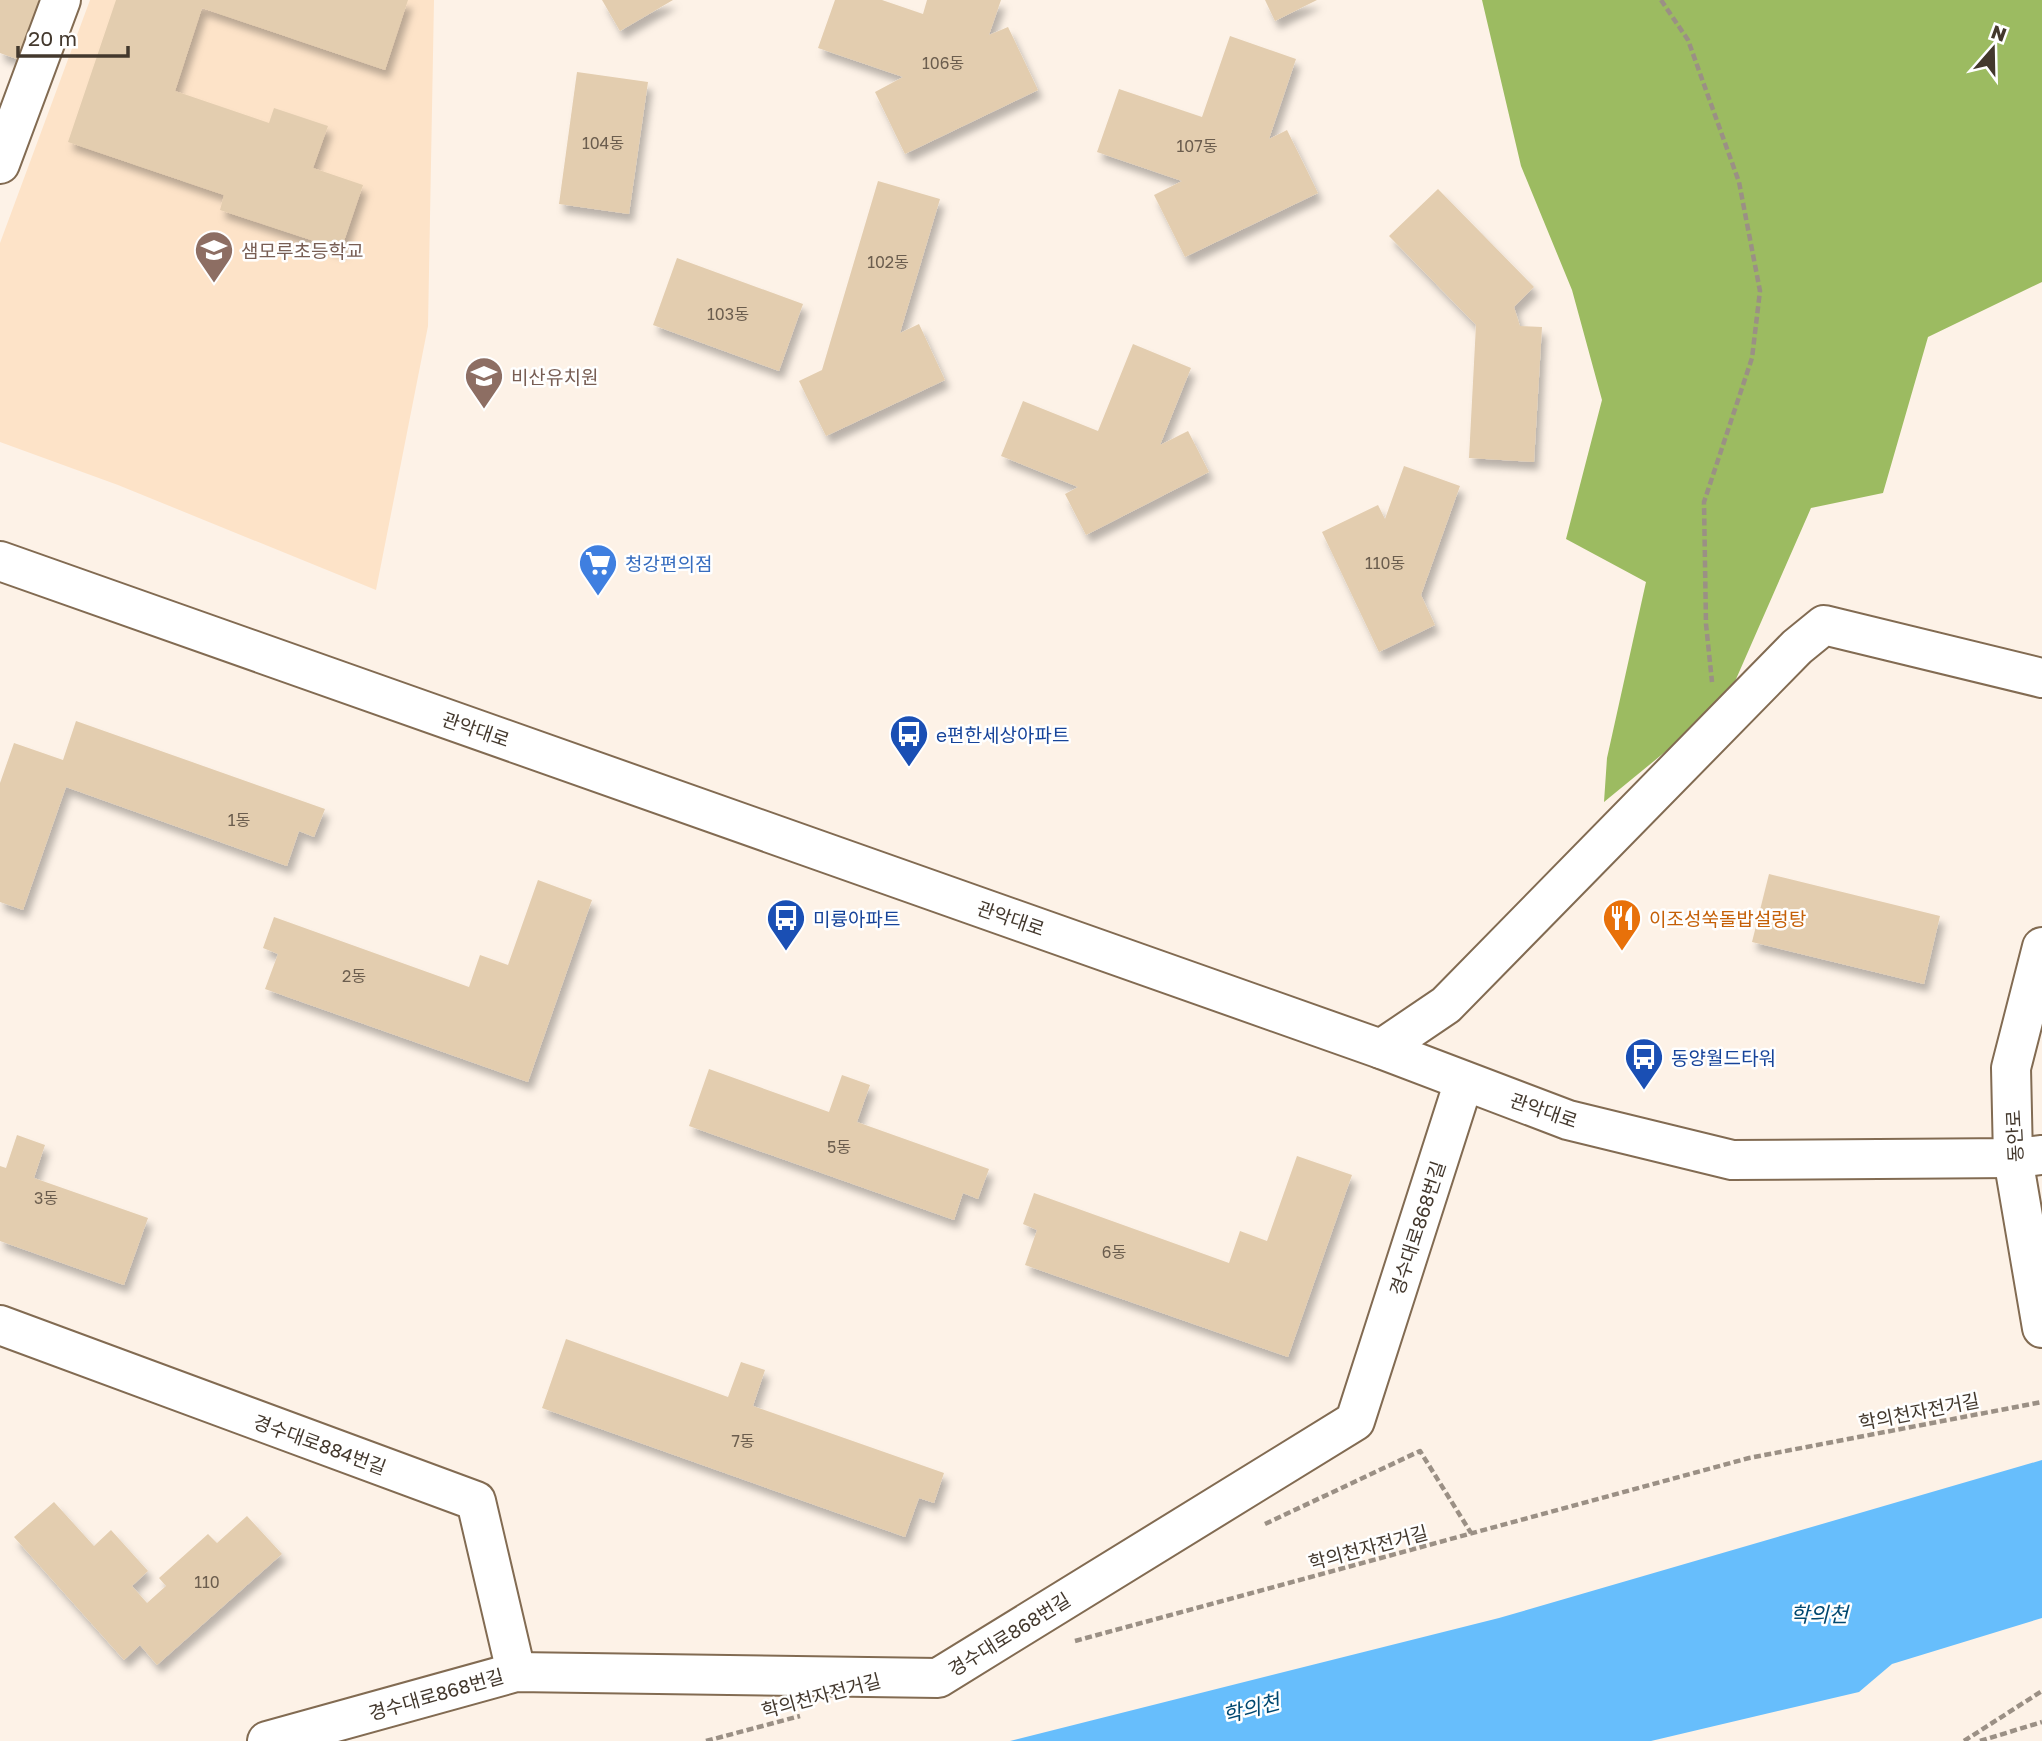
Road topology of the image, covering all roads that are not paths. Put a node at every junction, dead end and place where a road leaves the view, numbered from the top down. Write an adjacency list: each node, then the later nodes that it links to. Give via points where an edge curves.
1 (61, 0): 2 (street)
2 (0, 164)
3 (0, 561): 6 (street, 관악대로)
4 (2042, 678): 6 (street, via 1824,625 1797,647 1446,1005)
5 (2042, 947): 8 (street, 동안로, via 2011,1068)
6 (1381, 1049): 7 (street, 관악대로)
7 (1464, 1081): 8 (street, 관악대로, via 1568,1120 1732,1160); 11 (street, 경수대로868번길, via 1355,1421 938,1678)
8 (2028, 1156): 10 (street, 동안로)
9 (0, 1325): 11 (street, 경수대로884번길, via 476,1501)
10 (2042, 1328)
11 (516, 1672): 12 (street, 경수대로868번길)
12 (267, 1741)

